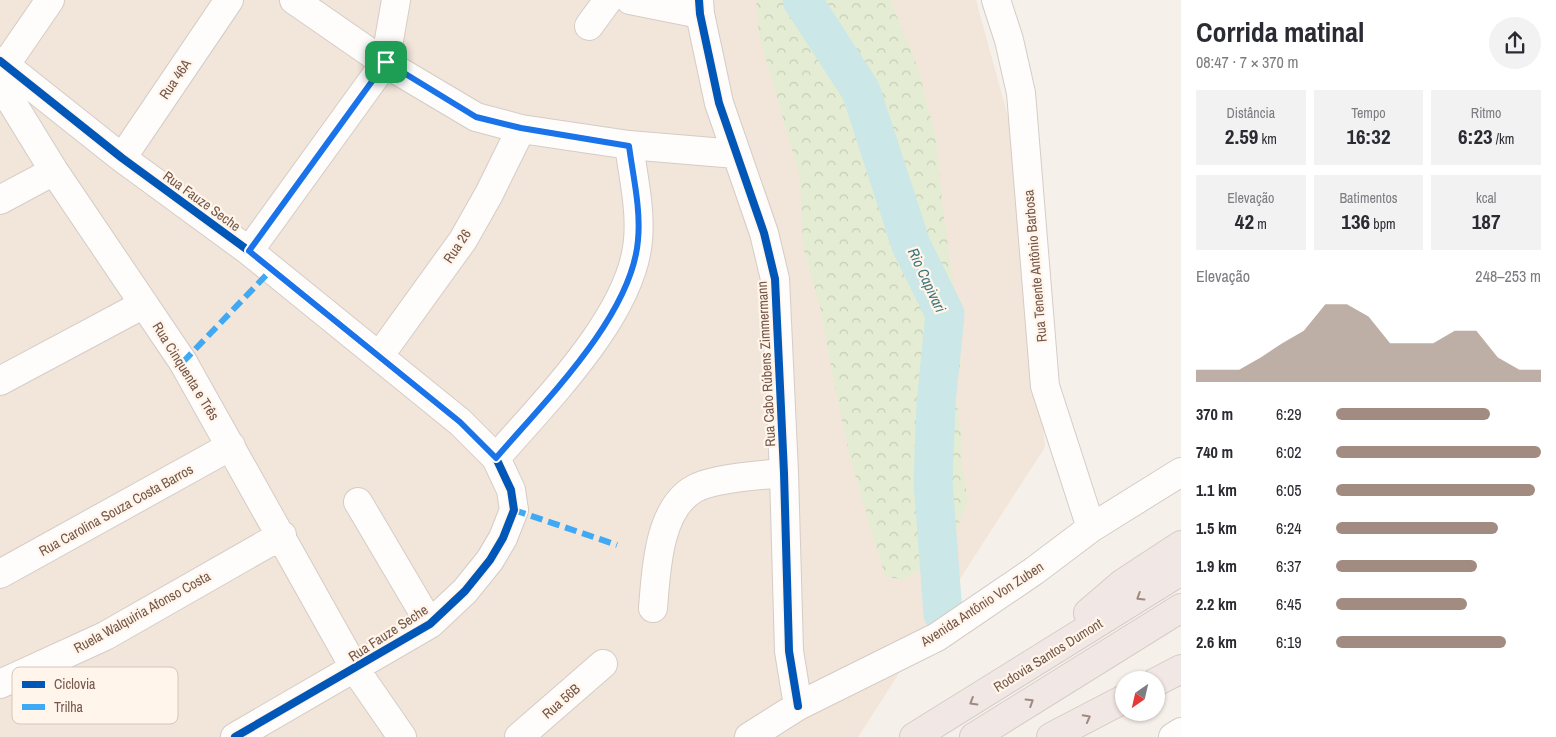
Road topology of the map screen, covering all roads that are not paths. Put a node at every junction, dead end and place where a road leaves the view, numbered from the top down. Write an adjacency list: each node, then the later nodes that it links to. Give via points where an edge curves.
1 (50, 0): 11 (street)
2 (229, 0): 17 (street, Rua 46A)
3 (294, 0): 10 (street)
4 (396, 0): 10 (street)
5 (608, 0): 9 (street)
6 (630, 0): 8 (street)
7 (996, 0): 29 (street, Rua Tenente Antônio Barbosa, via 1021,94 1044,386)
8 (699, 7): 16 (street, Rua Cabo Rúbens Zimmermann, via 719,103)
9 (589, 26)
10 (386, 62): 13 (street, via 476,117); 20 (street)
11 (1, 70): 12 (street, Rua Fauze Seche); 14 (street, Rua Cinquenta e Três)
12 (65, 112): 14 (street); 17 (street, Rua Fauze Seche)
13 (521, 128): 15 (street); 22 (street, Rua 26, via 463,240)
14 (36, 142): 18 (street, Rua Cinquenta e Três)
15 (629, 146): 16 (street); 25 (street, via 637,202 638,241 628,282 600,334)
16 (736, 154): 27 (street, Rua Cabo Rúbens Zimmermann, via 764,233 774,280)
17 (122, 158): 20 (street, Rua Fauze Seche)
18 (54, 171): 19 (street); 21 (street, Rua Cinquenta e Três)
19 (0, 200)
20 (249, 251): 22 (street, Rua Fauze Seche)
21 (144, 304): 23 (street); 24 (street, Rua Cinquenta e Três)
22 (380, 355): 25 (street, Rua Fauze Seche, via 460,422)
23 (0, 381)
24 (231, 446): 30 (street, Rua Cinquenta e Três); 33 (street, Rua Carolina Souza Costa Barros)
25 (496, 458): 36 (street, Rua Fauze Seche, via 511,490 514,510 503,538 465,591)
26 (1181, 472): 29 (street, Avenida Antônio Von Zuben)
27 (784, 473): 34 (street, via 694,488 683,498 674,510 657,555); 46 (street, Rua Cabo Rúbens Zimmermann, via 789,651)
28 (358, 502): 36 (street)
29 (1092, 528): 46 (street, Avenida Antônio Von Zuben, via 937,637)
30 (282, 534): 38 (street, Ruela Walquiria Afonso Costa, via 105,636); 39 (street, Rua Cinquenta e Três)
31 (1181, 545): 44 (highway, via 1124,583)
32 (1181, 571): 44 (highway, Rodovia Santos Dumont, one-way to 44)
33 (0, 574)
34 (653, 608)
35 (1181, 608): 53 (highway, one-way to 35)
36 (430, 624): 39 (street, Rua Fauze Seche)
37 (603, 664): 50 (street, Rua 56B)
38 (37, 667)
39 (355, 669): 48 (street, Rua Fauze Seche); 49 (street, Rua Cinquenta e Três)
40 (1181, 669): 41 (highway)
41 (1165, 677)
42 (12, 679): 43 (street, Ruela Walquiria Afonso Costa)
43 (0, 684)
44 (1001, 684): 52 (highway, Rodovia Santos Dumont, one-way to 52)
45 (1115, 704): 54 (highway, one-way to 45)
46 (798, 706): 51 (street, Avenida Antônio Von Zuben)
47 (1181, 732): 55 (street)
48 (235, 737)
49 (402, 737)
50 (518, 737)
51 (749, 737)
52 (914, 737)
53 (974, 737)
54 (1051, 737)
55 (1173, 737)

